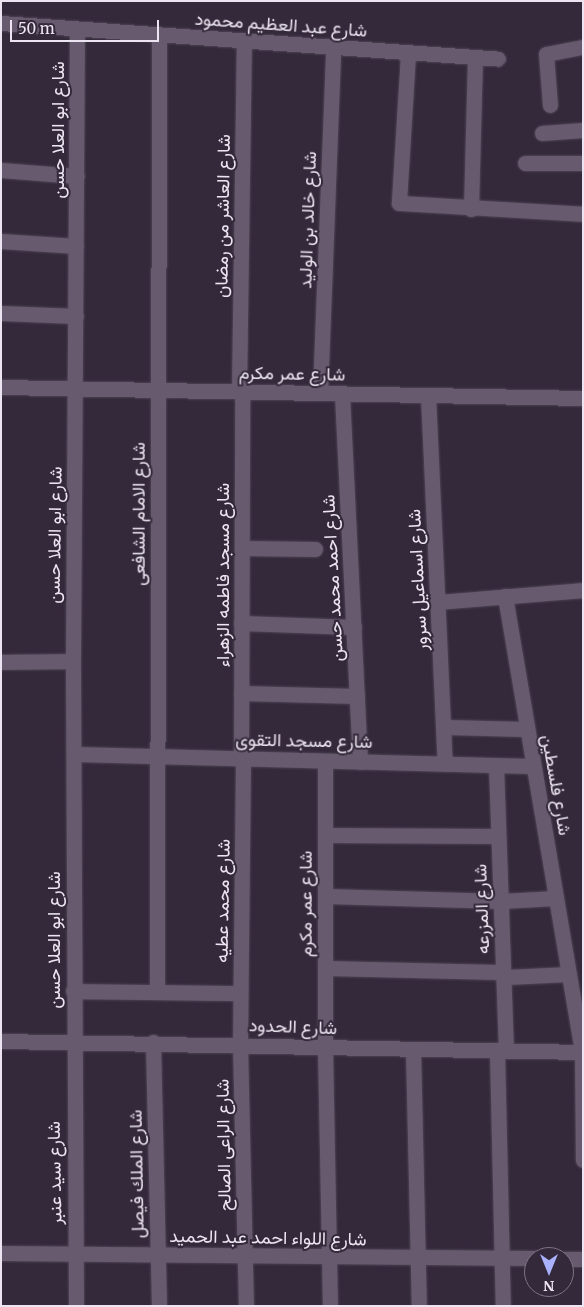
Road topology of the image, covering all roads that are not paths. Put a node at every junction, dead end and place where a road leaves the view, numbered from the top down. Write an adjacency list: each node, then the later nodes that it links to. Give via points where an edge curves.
1 (1, 23): 2 (street, شارع عبد العظيم محمود)
2 (77, 29): 3 (street, شارع عبد العظيم محمود); 16 (street, شارع ابو العلا حسن)
3 (159, 35): 4 (street, شارع عبد العظيم محمود); 25 (street, شارع الامام الشافعى)
4 (244, 41): 6 (street, شارع عبد العظيم محمود); 26 (street, شارع العاشر من رمضان)
5 (583, 47): 10 (street, via 546,54)
6 (333, 48): 7 (street, شارع عبد العظيم محمود); 27 (street, شارع خالد بن الوليد)
7 (408, 54): 8 (street, شارع عبد العظيم محمود); 17 (street, via 398,201 404,205)
8 (475, 58): 9 (street, شارع عبد العظيم محمود); 17 (street)
9 (498, 59)
10 (550, 104)
11 (583, 130): 12 (street)
12 (542, 133)
13 (525, 163): 14 (street)
14 (583, 163)
15 (1, 170): 16 (street)
16 (77, 176): 20 (street, شارع ابو العلا حسن)
17 (471, 209): 18 (street)
18 (583, 214)
19 (1, 241): 20 (street)
20 (76, 246): 22 (street, شارع ابو العلا حسن)
21 (1, 313): 22 (street)
22 (76, 316): 24 (street, شارع ابو العلا حسن)
23 (1, 387): 24 (street, شارع عمر مكرم)
24 (75, 389): 25 (street, شارع عمر مكرم); 38 (street, شارع ابو العلا حسن)
25 (157, 390): 26 (street, شارع عمر مكرم); 45 (street, شارع الامام الشافعى)
26 (240, 392): 27 (street, شارع عمر مكرم); 31 (street, شارع مسجد فاطمه الزهراء)
27 (320, 393): 28 (street, شارع عمر مكرم)
28 (342, 394): 29 (street, شارع عمر مكرم); 37 (street, شارع احمد محمد حسن)
29 (428, 395): 30 (street, شارع عمر مكرم); 35 (street, شارع اسماعيل سرور)
30 (583, 398)
31 (242, 548): 32 (street); 36 (street, شارع مسجد فاطمه الزهراء)
32 (315, 549)
33 (583, 590): 34 (street)
34 (505, 596): 35 (street); 43 (street, شارع فلسطين)
35 (438, 602): 42 (street, شارع اسماعيل سرور)
36 (241, 623): 37 (street); 40 (street, شارع مسجد فاطمه الزهراء)
37 (354, 627): 41 (street, شارع احمد محمد حسن)
38 (72, 661): 39 (street); 44 (street, شارع ابو العلا حسن)
39 (1, 662)
40 (241, 693): 41 (street); 46 (street, شارع مسجد فاطمه الزهراء)
41 (357, 696): 48 (street, شارع احمد محمد حسن)
42 (444, 727): 43 (street); 49 (street, شارع اسماعيل سرور)
43 (527, 728): 51 (street, شارع فلسطين)
44 (74, 754): 45 (street, شارع مسجد التقوى); 60 (street, شارع ابو العلا حسن)
45 (158, 757): 46 (street, شارع مسجد التقوى); 61 (street, شارع الامام الشافعى)
46 (242, 759): 47 (street, شارع مسجد التقوى); 62 (street, شارع محمد عطيه)
47 (325, 761): 48 (street, شارع مسجد التقوى); 52 (street, شارع عمر مكرم)
48 (360, 762): 49 (street, شارع مسجد التقوى)
49 (445, 764): 50 (street, شارع مسجد التقوى)
50 (496, 765): 51 (street, شارع مسجد التقوى); 53 (street, شارع المزرعه)
51 (533, 766): 55 (street, شارع فلسطين)
52 (325, 835): 53 (street); 54 (street, شارع عمر مكرم)
53 (498, 836): 56 (street, شارع المزرعه)
54 (325, 896): 56 (street); 57 (street, شارع عمر مكرم)
55 (556, 898): 56 (street); 59 (street, شارع فلسطين)
56 (500, 901): 58 (street, شارع المزرعه)
57 (325, 968): 58 (street); 67 (street, شارع عمر مكرم)
58 (503, 973): 59 (street, via 507,977); 69 (street, شارع المزرعه)
59 (569, 974): 70 (street, شارع فلسطين)
60 (72, 991): 61 (street); 63 (street, شارع ابو العلا حسن)
61 (157, 992): 62 (street)
62 (240, 993): 66 (street, شارع محمد عطيه)
63 (72, 1040): 64 (street, شارع الحدود); 65 (street, شارع الحدود); 73 (street, شارع سيد عنبر)
64 (1, 1041)
65 (153, 1042): 66 (street, شارع الحدود); 74 (street, شارع الملك فيصل)
66 (240, 1044): 67 (street, شارع الحدود); 75 (street, شارع الراعى الصالح)
67 (325, 1048): 68 (street, شارع الحدود); 76 (street, شارع عمر مكرم)
68 (413, 1049): 69 (street, شارع الحدود); 77 (street)
69 (502, 1051): 70 (street, شارع الحدود); 78 (street, شارع المزرعه)
70 (582, 1052): 71 (street, شارع فلسطين)
71 (583, 1160)
72 (1, 1252): 73 (street, شارع اللواء احمد عبد الحميد)
73 (75, 1254): 74 (street, شارع اللواء احمد عبد الحميد); 80 (street, شارع سيد عنبر)
74 (158, 1255): 75 (street, شارع اللواء احمد عبد الحميد); 81 (street, شارع الملك فيصل)
75 (245, 1257): 76 (street, شارع اللواء احمد عبد الحميد); 82 (street, شارع الراعى الصالح)
76 (328, 1257): 77 (street, شارع اللواء احمد عبد الحميد); 83 (street, شارع عمر مكرم)
77 (419, 1258): 78 (street, شارع اللواء احمد عبد الحميد); 84 (street)
78 (502, 1258): 79 (street, شارع اللواء احمد عبد الحميد); 85 (street, شارع المزرعه)
79 (524, 1258)
80 (76, 1306)
81 (159, 1306)
82 (246, 1306)
83 (330, 1306)
84 (419, 1306)
85 (503, 1306)

